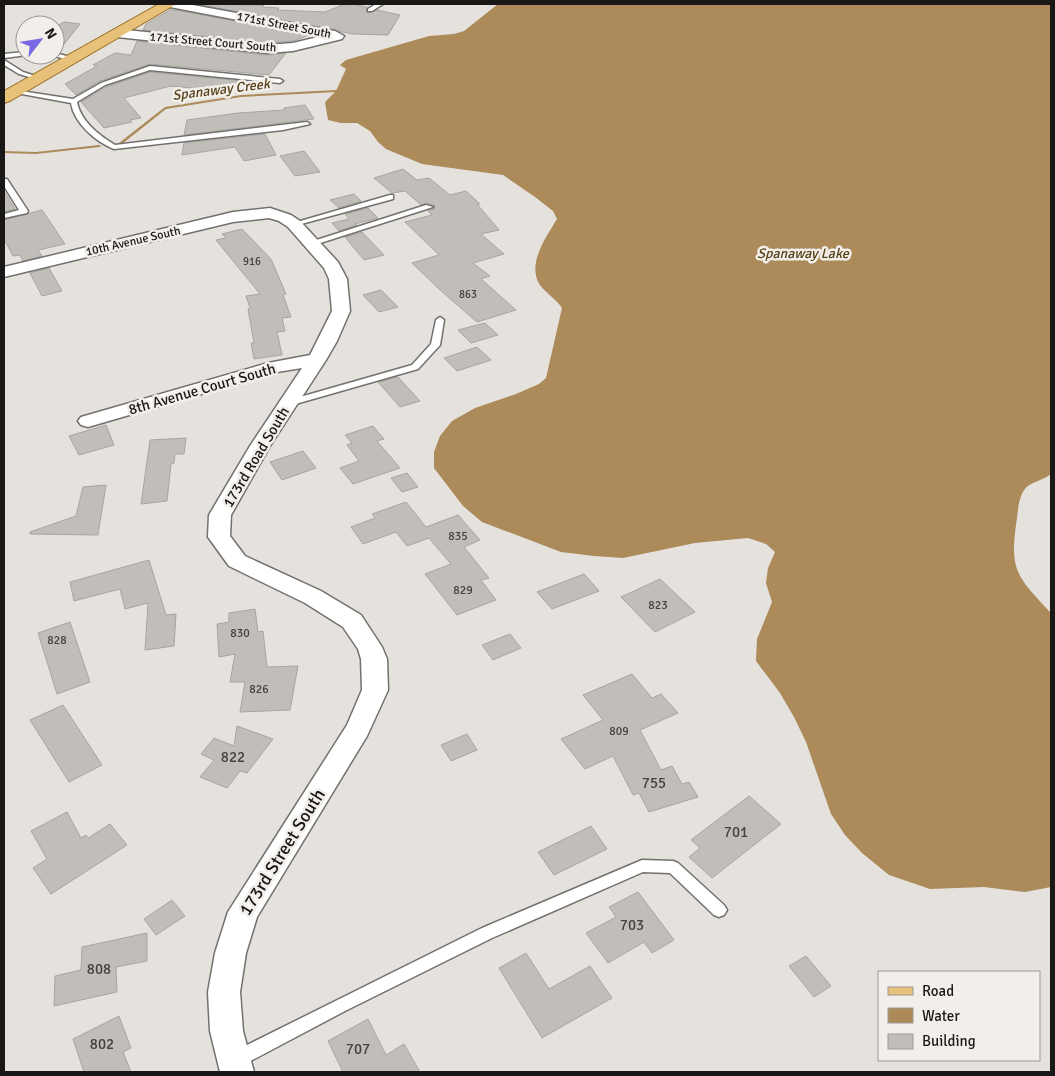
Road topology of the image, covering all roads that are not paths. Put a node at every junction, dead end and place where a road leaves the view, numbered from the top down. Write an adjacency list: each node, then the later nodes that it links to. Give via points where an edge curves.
1 (170, 4): 4 (main road); 5 (street, 171st Street South)
2 (380, 4): 3 (lane)
3 (370, 10)
4 (117, 33): 5 (street, 171st Street Court South, via 267,49 294,48); 7 (main road)
5 (338, 36)
6 (65, 57): 7 (lane)
7 (72, 59): 9 (main road)
8 (4, 62): 9 (lane, via 21,73)
9 (39, 78): 11 (main road)
10 (280, 81): 12 (lane, via 150,68 103,84)
11 (9, 95): 12 (lane)
12 (74, 101): 13 (lane, via 83,121 114,147)
13 (307, 124)
14 (4, 180): 18 (lane, via 24,211)
15 (390, 197): 19 (lane)
16 (429, 207): 20 (lane)
17 (262, 213): 19 (street, 173rd Road South, via 277,215); 21 (street, 10th Avenue South, via 233,217)
18 (4, 216)
19 (294, 224): 20 (street, 173rd Road South)
20 (311, 243): 23 (street, 173rd Road South, via 332,266 341,293 341,311)
21 (4, 272)
22 (440, 320): 24 (lane, via 435,346 415,368)
23 (317, 360): 24 (street, 173rd Road South); 25 (street, 8th Avenue Court South, via 276,367)
24 (289, 403): 26 (street, 173rd Road South, via 220,515 219,537 237,561 352,621 370,647 374,659 375,690)
25 (88, 421)
26 (371, 701): 28 (street, 173rd Street South, via 358,730 243,912 232,942 223,1012 228,1048)
27 (719, 910): 28 (lane, via 673,867 642,866 487,933 339,1006)
28 (235, 1067)

